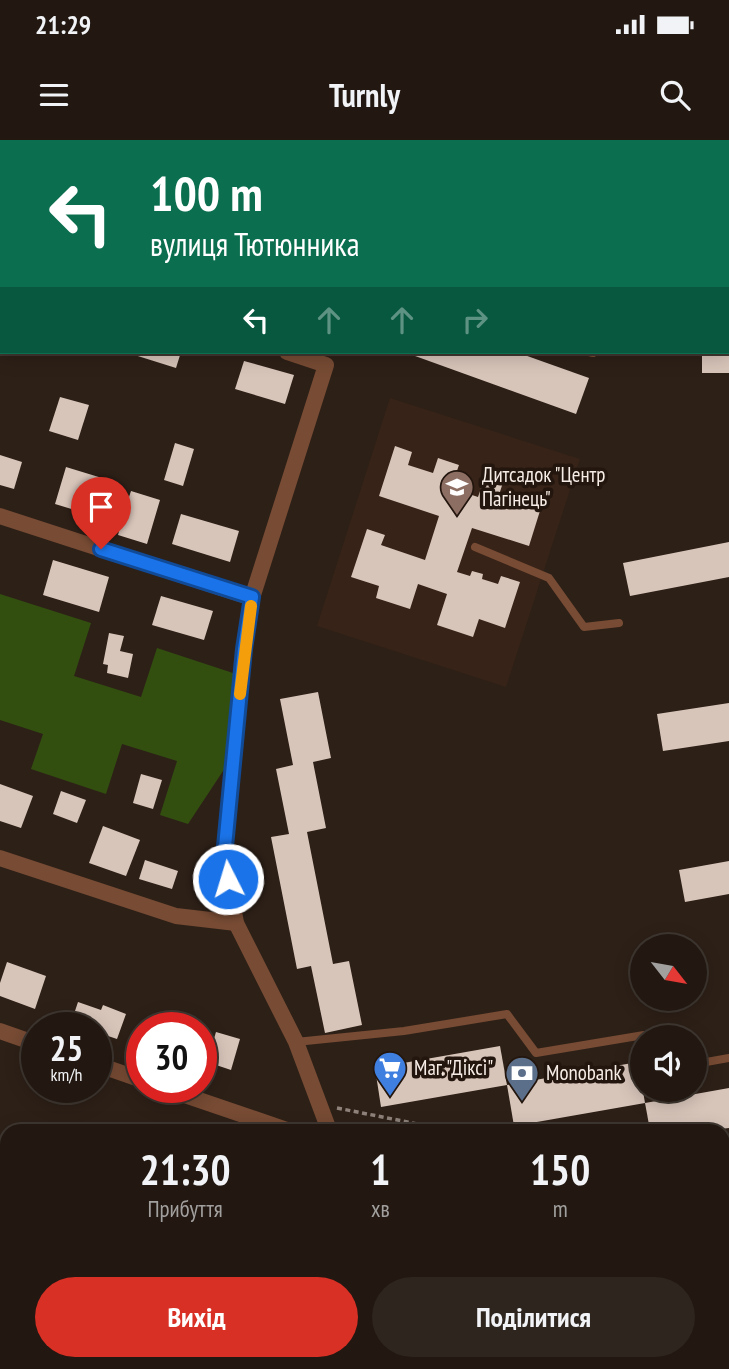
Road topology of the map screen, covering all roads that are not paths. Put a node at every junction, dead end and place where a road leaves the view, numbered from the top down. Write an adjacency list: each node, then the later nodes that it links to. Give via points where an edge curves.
1 (292, 354): 4 (street, via 326,365)
2 (0, 516): 4 (street)
3 (475, 547): 5 (lane, via 549,578 584,627)
4 (252, 597): 7 (street, via 224,857)
5 (619, 623)
6 (0, 858): 7 (street, via 176,916)
7 (236, 923): 11 (street)
8 (0, 1031): 10 (street)
9 (630, 1037): 11 (lane, via 536,1053 506,1014)
10 (21, 1038)
11 (296, 1042): 16 (street)
12 (729, 1058): 13 (lane)
13 (707, 1062)
14 (208, 1103): 15 (street)
15 (269, 1124)
16 (326, 1124)

